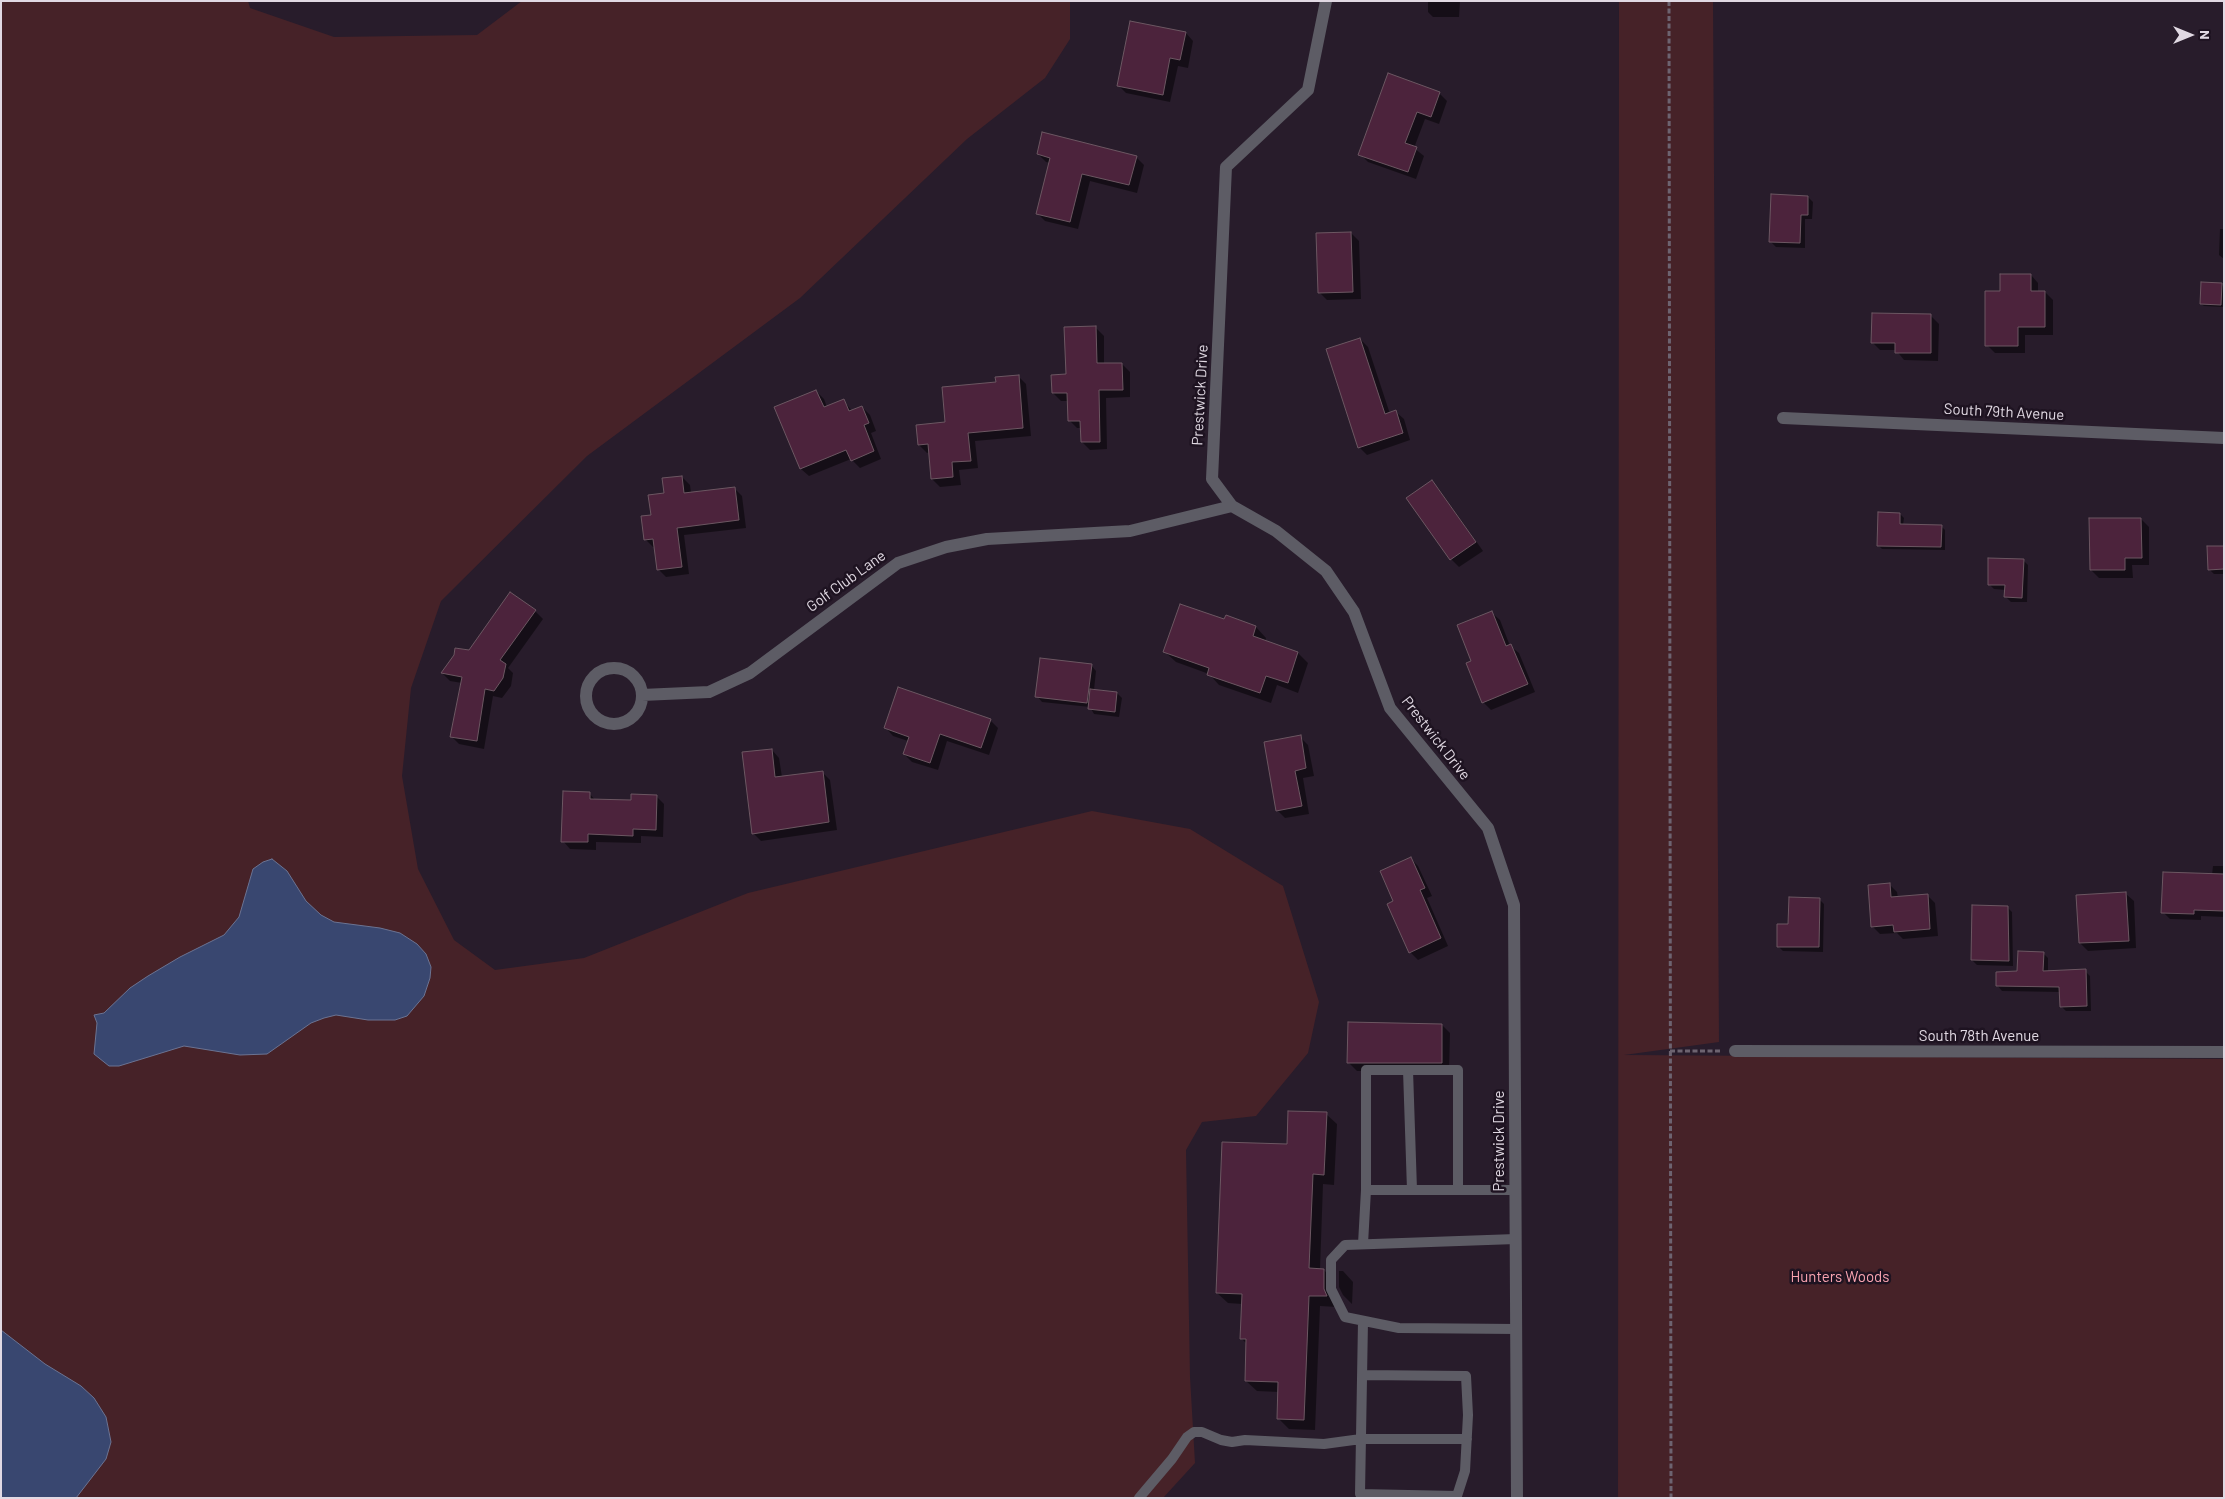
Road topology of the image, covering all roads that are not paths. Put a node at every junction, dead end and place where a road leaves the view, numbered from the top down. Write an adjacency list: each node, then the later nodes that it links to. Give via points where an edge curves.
1 (1326, 1): 4 (street, Prestwick Drive, via 1308,90 1226,167 1212,479)
2 (1783, 418): 3 (street, South 79th Avenue)
3 (2224, 438)
4 (1232, 506): 5 (street, Golf Club Lane, via 1130,530 987,539 946,547 898,563 750,673 709,692); 12 (street, Prestwick Drive, via 1276,530 1326,572 1354,612 1390,708 1488,828 1514,905)
5 (642, 695): 5 (street, via 635,677 619,668 600,671 593,677 586,694 587,703 597,718 614,724 631,718 641,704)
6 (1735, 1052): 7 (street, South 78th Avenue)
7 (2224, 1052)
8 (1408, 1070): 9 (lane, via 1366,1070); 10 (lane); 11 (lane, via 1458,1070)
9 (1366, 1190): 10 (lane); 14 (lane)
10 (1412, 1190): 11 (lane)
11 (1458, 1190): 12 (lane)
12 (1515, 1190): 13 (street, Prestwick Drive)
13 (1516, 1239): 14 (lane); 16 (street, Prestwick Drive)
14 (1363, 1244): 15 (lane, via 1345,1245 1331,1260 1331,1289 1345,1317)
15 (1363, 1321): 16 (lane, via 1399,1328); 17 (lane)
16 (1516, 1329): 22 (street, Prestwick Drive)
17 (1362, 1375): 18 (lane); 19 (lane, via 1466,1376)
18 (1361, 1439): 19 (lane); 20 (lane, via 1360,1494); 21 (lane, via 1324,1444 1232,1442 1194,1432)
19 (1467, 1439): 20 (lane, via 1465,1471)
20 (1457, 1497)
21 (1139, 1498)
22 (1517, 1498)

